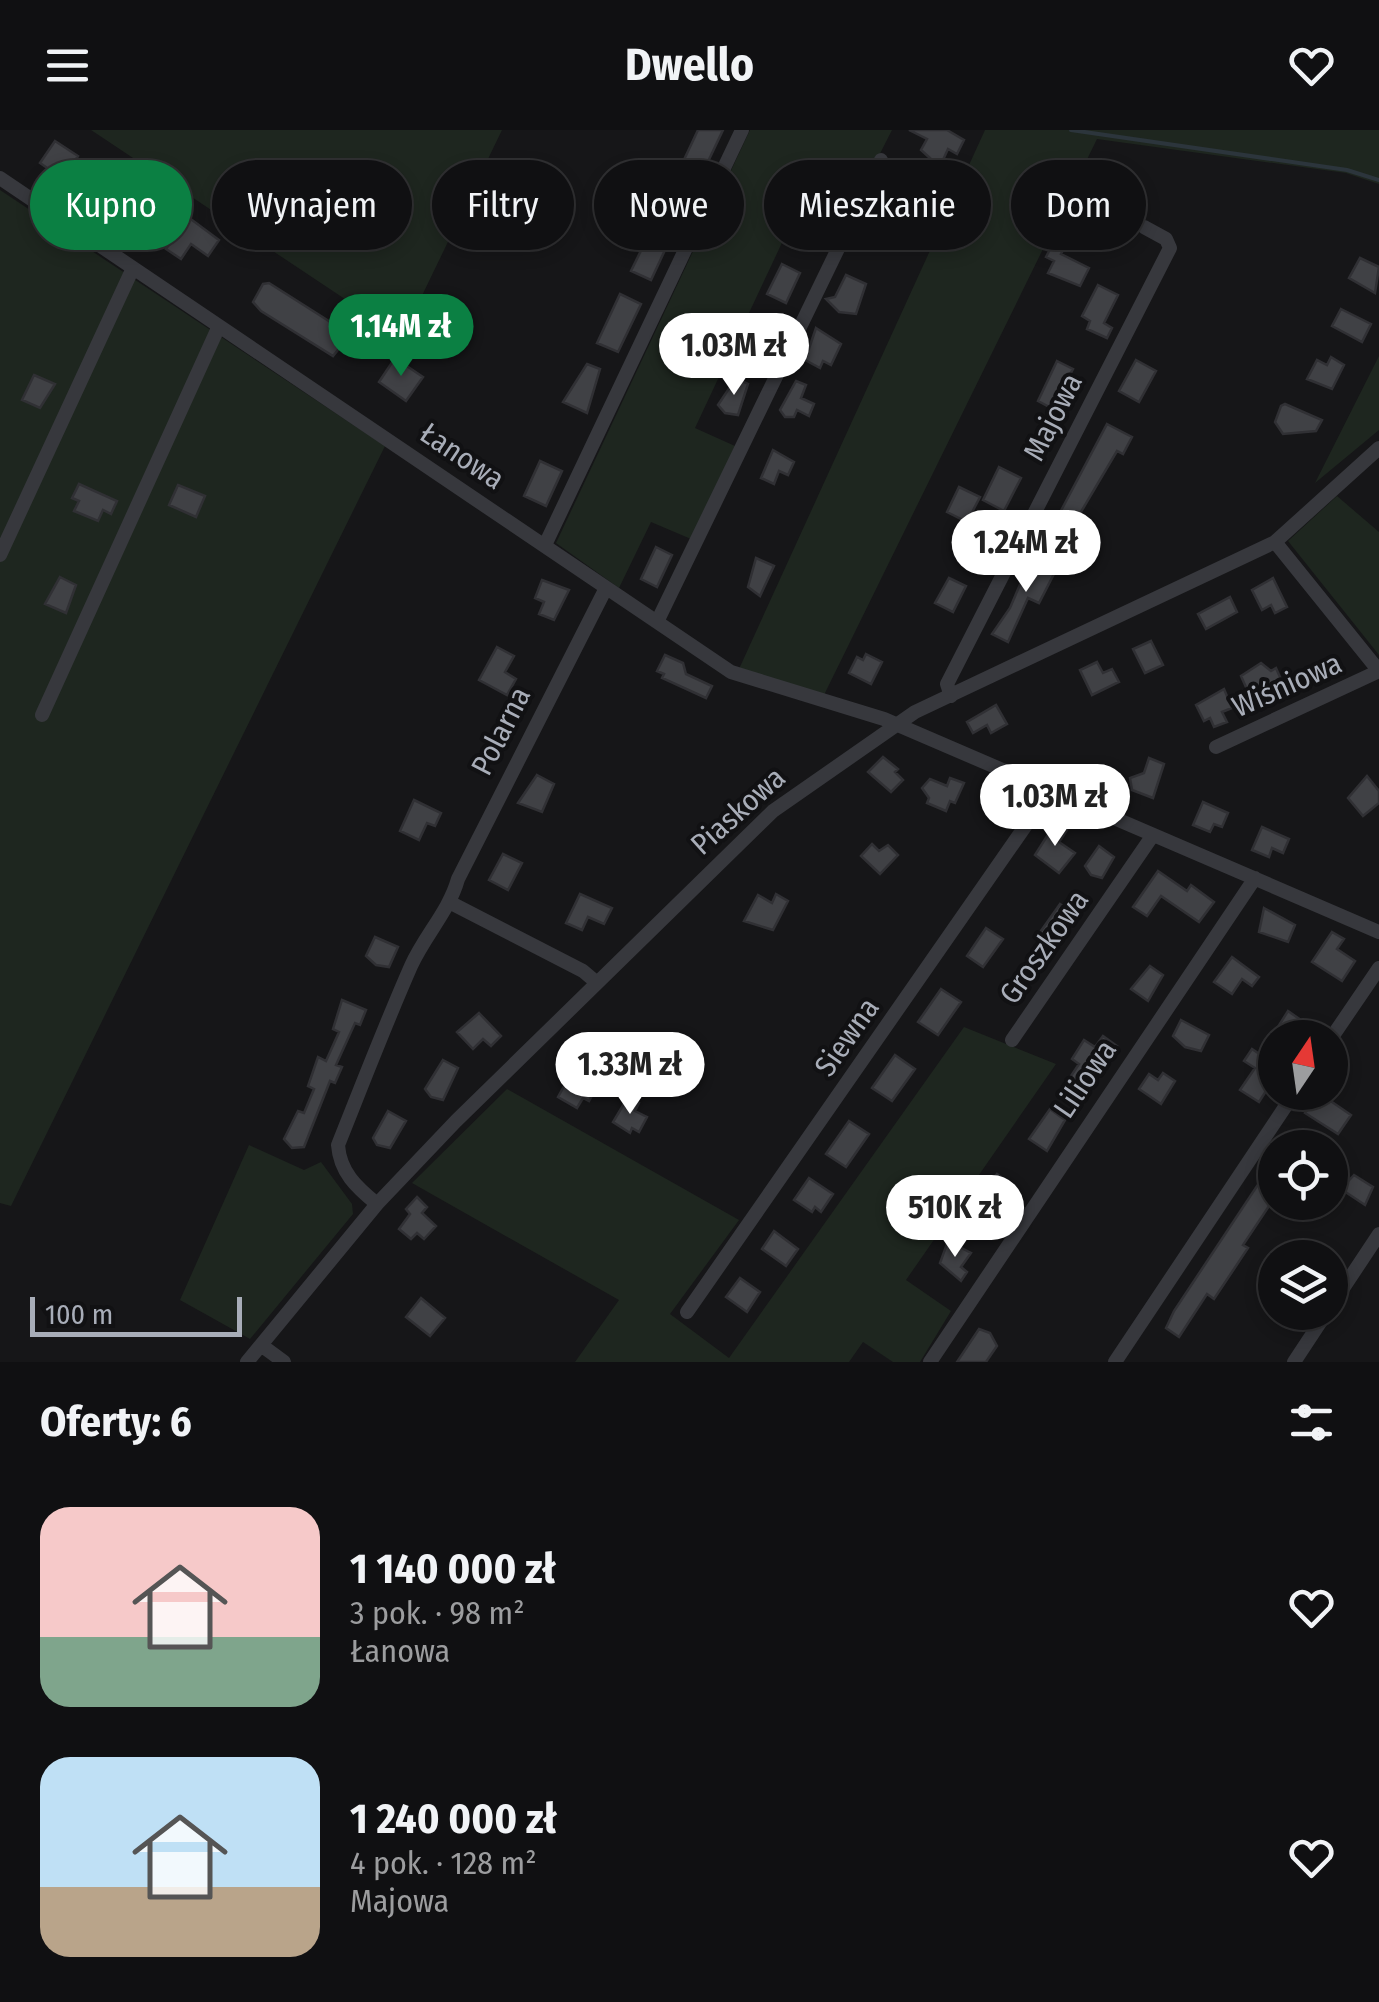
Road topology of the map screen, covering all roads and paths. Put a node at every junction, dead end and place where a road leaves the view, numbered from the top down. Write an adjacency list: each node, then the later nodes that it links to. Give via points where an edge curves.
1 (742, 130): 9 (street)
2 (0, 178): 5 (street, Łanowa)
3 (1146, 228): 13 (street, Majowa, via 1170,248 948,684)
4 (838, 250): 12 (street)
5 (133, 268): 6 (street, Łanowa); 10 (street)
6 (219, 326): 9 (street, Łanowa); 14 (street)
7 (1379, 448): 8 (street, Piaskowa)
8 (1274, 542): 13 (street, Piaskowa); 16 (street, Wiśniowa, via 1379,671)
9 (545, 545): 11 (street, Łanowa)
10 (0, 554)
11 (606, 588): 12 (street, Łanowa); 20 (street, Polarna)
12 (658, 622): 15 (street, Łanowa, via 730,672)
13 (951, 696): 15 (street, Piaskowa)
14 (42, 716)
15 (893, 725): 17 (street); 23 (street, Piaskowa, via 774,812)
16 (1216, 748)
17 (1049, 792): 18 (street); 30 (street, Siewna)
18 (1153, 835): 19 (street); 25 (street, Groszkowa)
19 (1255, 878): 21 (street); 35 (street, Liliowa)
20 (451, 902): 23 (street); 27 (street, Polarna, via 412,963 338,1145 348,1178)
21 (1379, 932)
22 (1379, 968): 24 (street)
23 (596, 982): 27 (street, Piaskowa)
24 (1344, 1020)
25 (1012, 1040)
26 (1283, 1110): 36 (street)
27 (377, 1204): 32 (street, Piaskowa)
28 (1379, 1234): 29 (street)
29 (1348, 1281)
30 (687, 1312)
31 (1316, 1330): 37 (street)
32 (261, 1346): 33 (street, Piaskowa); 34 (street)
33 (247, 1362)
34 (284, 1362)
35 (930, 1362)
36 (1115, 1362)
37 (1294, 1362)

